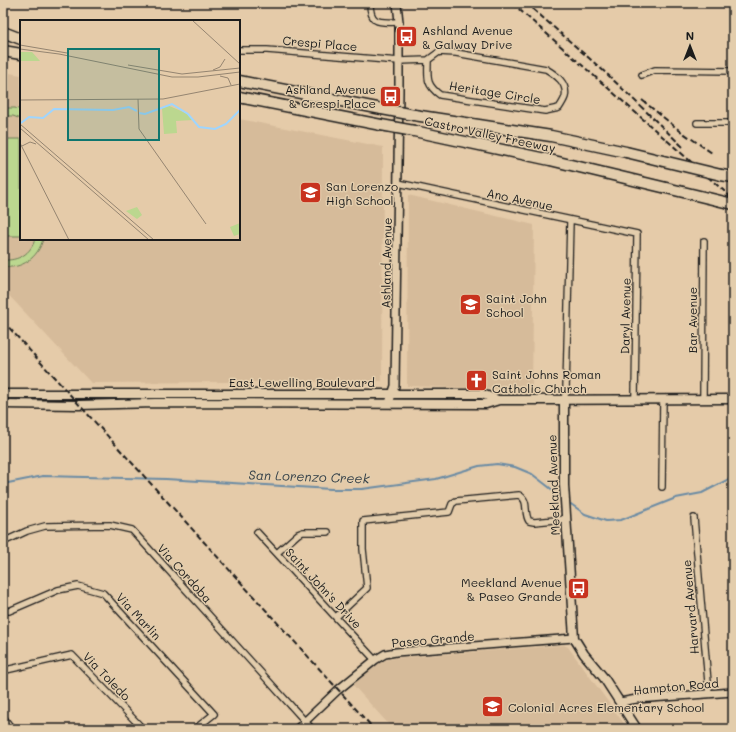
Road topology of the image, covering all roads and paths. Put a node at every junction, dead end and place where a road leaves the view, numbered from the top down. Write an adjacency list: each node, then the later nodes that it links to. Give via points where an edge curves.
1 (370, 3): 3 (street, via 371,14 375,20)
2 (397, 3): 3 (street, Ashland Avenue)
3 (399, 22): 12 (street, Ashland Avenue)
4 (3, 32): 6 (highway)
5 (3, 36): 7 (highway)
6 (20, 40)
7 (20, 40)
8 (3, 50): 10 (highway)
9 (240, 50): 12 (street, Crespi Place)
10 (20, 54)
11 (428, 60): 11 (street, Heritage Circle, via 439,52 456,53 546,69 559,78 564,86 565,96 559,108 545,111 440,95 432,89 428,80); 12 (street, Heritage Circle)
12 (399, 61): 20 (street, Ashland Avenue)
13 (733, 71): 14 (street, via 656,70)
14 (642, 75)
15 (240, 81): 19 (highway, Castro Valley Freeway, bridge, via 414,115 551,136)
16 (240, 97): 21 (highway, Castro Valley Freeway, bridge, via 544,158)
17 (697, 123): 18 (street)
18 (733, 123)
19 (733, 177)
20 (398, 183): 22 (street, Ano Avenue); 27 (street, Ashland Avenue, via 395,386)
21 (733, 204)
22 (570, 221): 23 (street, Ano Avenue); 33 (street, Meekland Avenue)
23 (637, 234): 28 (street, Daryl Avenue)
24 (704, 241): 30 (street, Bar Avenue)
25 (3, 394): 26 (main road, East Lewelling Boulevard)
26 (240, 394): 27 (main road, East Lewelling Boulevard); 36 (main road)
27 (392, 394): 32 (main road, East Lewelling Boulevard, via 482,394); 34 (street, Ashland Avenue)
28 (634, 399): 29 (main road, East Lewelling Boulevard); 33 (main road, East Lewelling Boulevard)
29 (663, 399): 30 (main road, East Lewelling Boulevard); 37 (street)
30 (703, 399): 31 (main road, East Lewelling Boulevard)
31 (733, 399)
32 (499, 400): 33 (main road, East Lewelling Boulevard); 34 (main road, East Lewelling Boulevard, via 486,404)
33 (564, 400): 38 (main road, Meekland Avenue)
34 (389, 403): 36 (main road, East Lewelling Boulevard)
35 (3, 404): 36 (main road, East Lewelling Boulevard)
36 (241, 404)
37 (662, 487)
38 (566, 515): 45 (street, via 529,521 526,502 519,495 456,501 449,512 363,521 367,588); 46 (main road, Meekland Avenue)
39 (694, 518): 50 (street, Harvard Avenue)
40 (257, 532): 43 (street, Saint John's Drive)
41 (328, 532): 43 (street, via 298,534)
42 (3, 542): 53 (street, Via Cordoba, via 45,526 110,525 132,530)
43 (277, 553): 45 (street, Saint John's Drive)
44 (3, 612): 56 (street, Via Marlin, via 58,590 78,586 103,593 214,714)
45 (336, 618): 47 (street, Saint John's Drive)
46 (574, 638): 47 (street, Paseo Grande, via 396,652 385,654); 51 (main road, Meekland Avenue)
47 (375, 660): 53 (street, Paseo Grande, via 338,690)
48 (3, 672): 55 (street, Via Toledo, via 72,655)
49 (733, 692): 50 (street, Hampton Road)
50 (709, 694): 51 (street, Hampton Road)
51 (620, 702): 59 (main road, Meekland Avenue)
52 (3, 717): 54 (street)
53 (305, 722): 57 (street, Paseo Grande); 58 (street, Via Cordoba)
54 (12, 729)
55 (143, 729)
56 (195, 729)
57 (297, 729)
58 (312, 729)
59 (637, 729)

